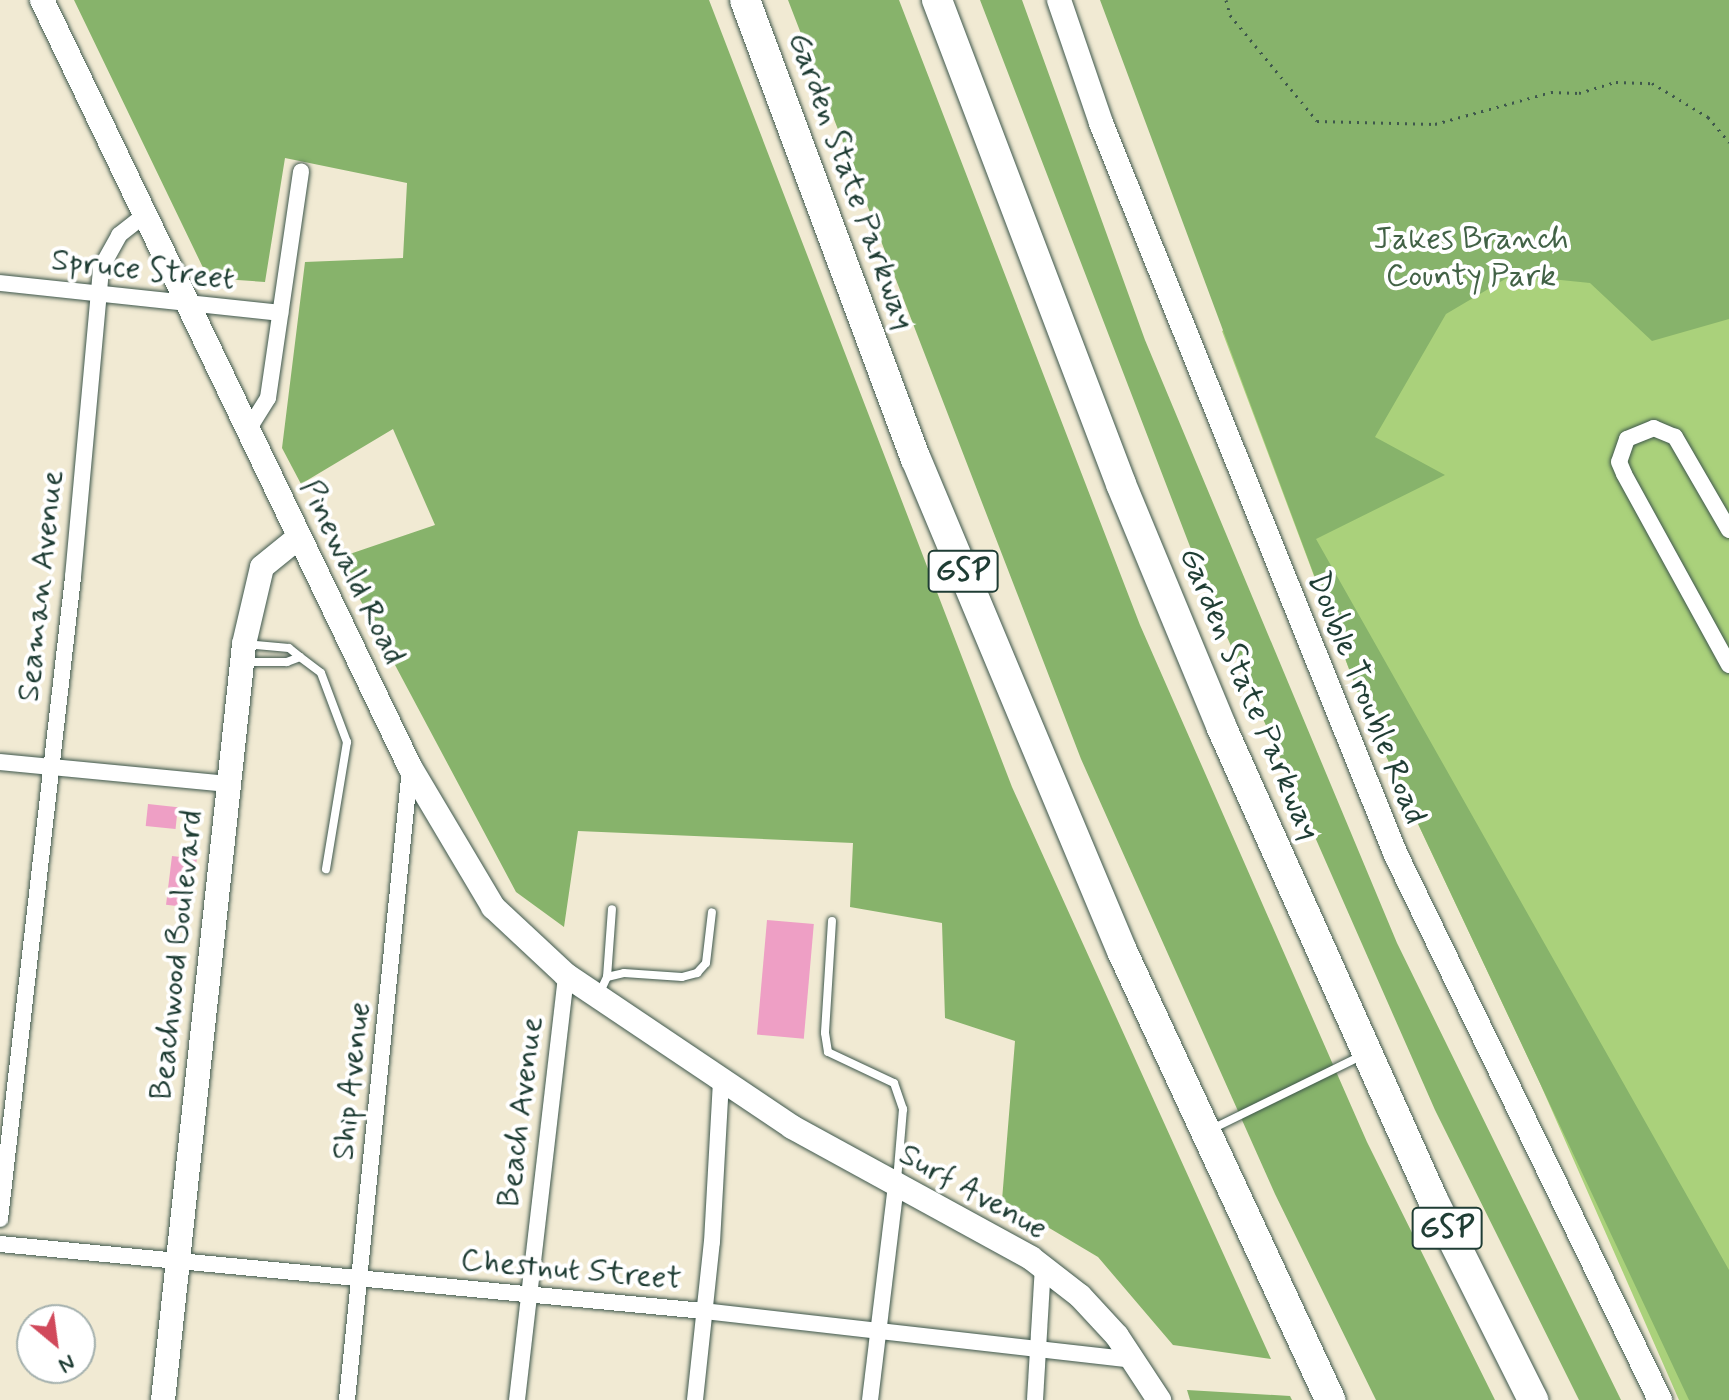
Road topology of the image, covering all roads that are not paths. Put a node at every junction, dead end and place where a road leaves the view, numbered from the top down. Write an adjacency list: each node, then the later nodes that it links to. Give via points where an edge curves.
1 (42, 0): 6 (main road, Pinewald Road)
2 (745, 0): 29 (highway, Garden State Parkway / GSP, via 916,459)
3 (937, 0): 27 (highway, Garden State Parkway / GSP, via 1121,484)
4 (1059, 0): 50 (main road, Double Trouble Road, via 1101,123 1396,855)
5 (301, 171): 10 (street)
6 (146, 214): 8 (street, Seaman Avenue, via 105,253); 9 (main road, Pinewald Road)
7 (0, 283): 8 (street, Spruce Street)
8 (98, 292): 9 (street, Spruce Street); 18 (street, Seaman Avenue, via 73,577)
9 (189, 302): 10 (street, Spruce Street); 11 (main road, Pinewald Road)
10 (280, 313): 11 (street, via 268,398)
11 (248, 430): 13 (main road, Pinewald Road)
12 (1729, 530): 16 (street, via 1675,437 1654,428 1627,439 1619,462 1624,474)
13 (299, 537): 14 (main road, Beachwood Boulevard, via 262,567); 19 (main road, Pinewald Road)
14 (243, 653): 15 (lane, via 287,662); 15 (lane, via 289,648); 20 (main road, Beachwood Boulevard)
15 (300, 657): 21 (lane, via 321,673 347,742)
16 (1729, 665)
17 (0, 762): 18 (street)
18 (49, 767): 20 (street); 31 (street, Seaman Avenue)
19 (410, 767): 25 (main road, Pinewald Road, via 493,907); 35 (street, Ship Avenue)
20 (228, 784): 33 (main road, Beachwood Boulevard)
21 (326, 869)
22 (612, 909): 26 (lane)
23 (712, 912): 26 (lane, via 706,963 697,973)
24 (832, 921): 30 (lane, via 828,1052 894,1083 900,1095)
25 (566, 975): 26 (main road, Pinewald Road); 36 (street, Beach Avenue)
26 (602, 986): 28 (main road, Pinewald Road)
27 (1367, 1053): 29 (lane); 49 (highway, Garden State Parkway / GSP)
28 (721, 1079): 30 (main road, Surf Avenue); 37 (street)
29 (1204, 1133): 48 (highway, Garden State Parkway / GSP)
30 (896, 1186): 34 (main road, Surf Avenue); 38 (street)
31 (0, 1219)
32 (0, 1244): 33 (street, Chestnut Street)
33 (175, 1261): 35 (street, Chestnut Street); 41 (main road, Beachwood Boulevard)
34 (1043, 1267): 39 (street); 40 (main road, Surf Avenue, via 1080,1296)
35 (359, 1279): 36 (street, Chestnut Street); 42 (street, Ship Avenue)
36 (526, 1294): 37 (street, Chestnut Street); 43 (street, Beach Avenue)
37 (704, 1311): 38 (street, Chestnut Street); 44 (street)
38 (877, 1330): 39 (street, Chestnut Street); 45 (street)
39 (1038, 1349): 40 (street, Chestnut Street); 46 (street)
40 (1135, 1360): 47 (main road, Surf Avenue)
41 (163, 1400)
42 (347, 1400)
43 (517, 1400)
44 (695, 1400)
45 (870, 1400)
46 (1035, 1400)
47 (1159, 1400)
48 (1330, 1400)
49 (1533, 1400)
50 (1660, 1400)

